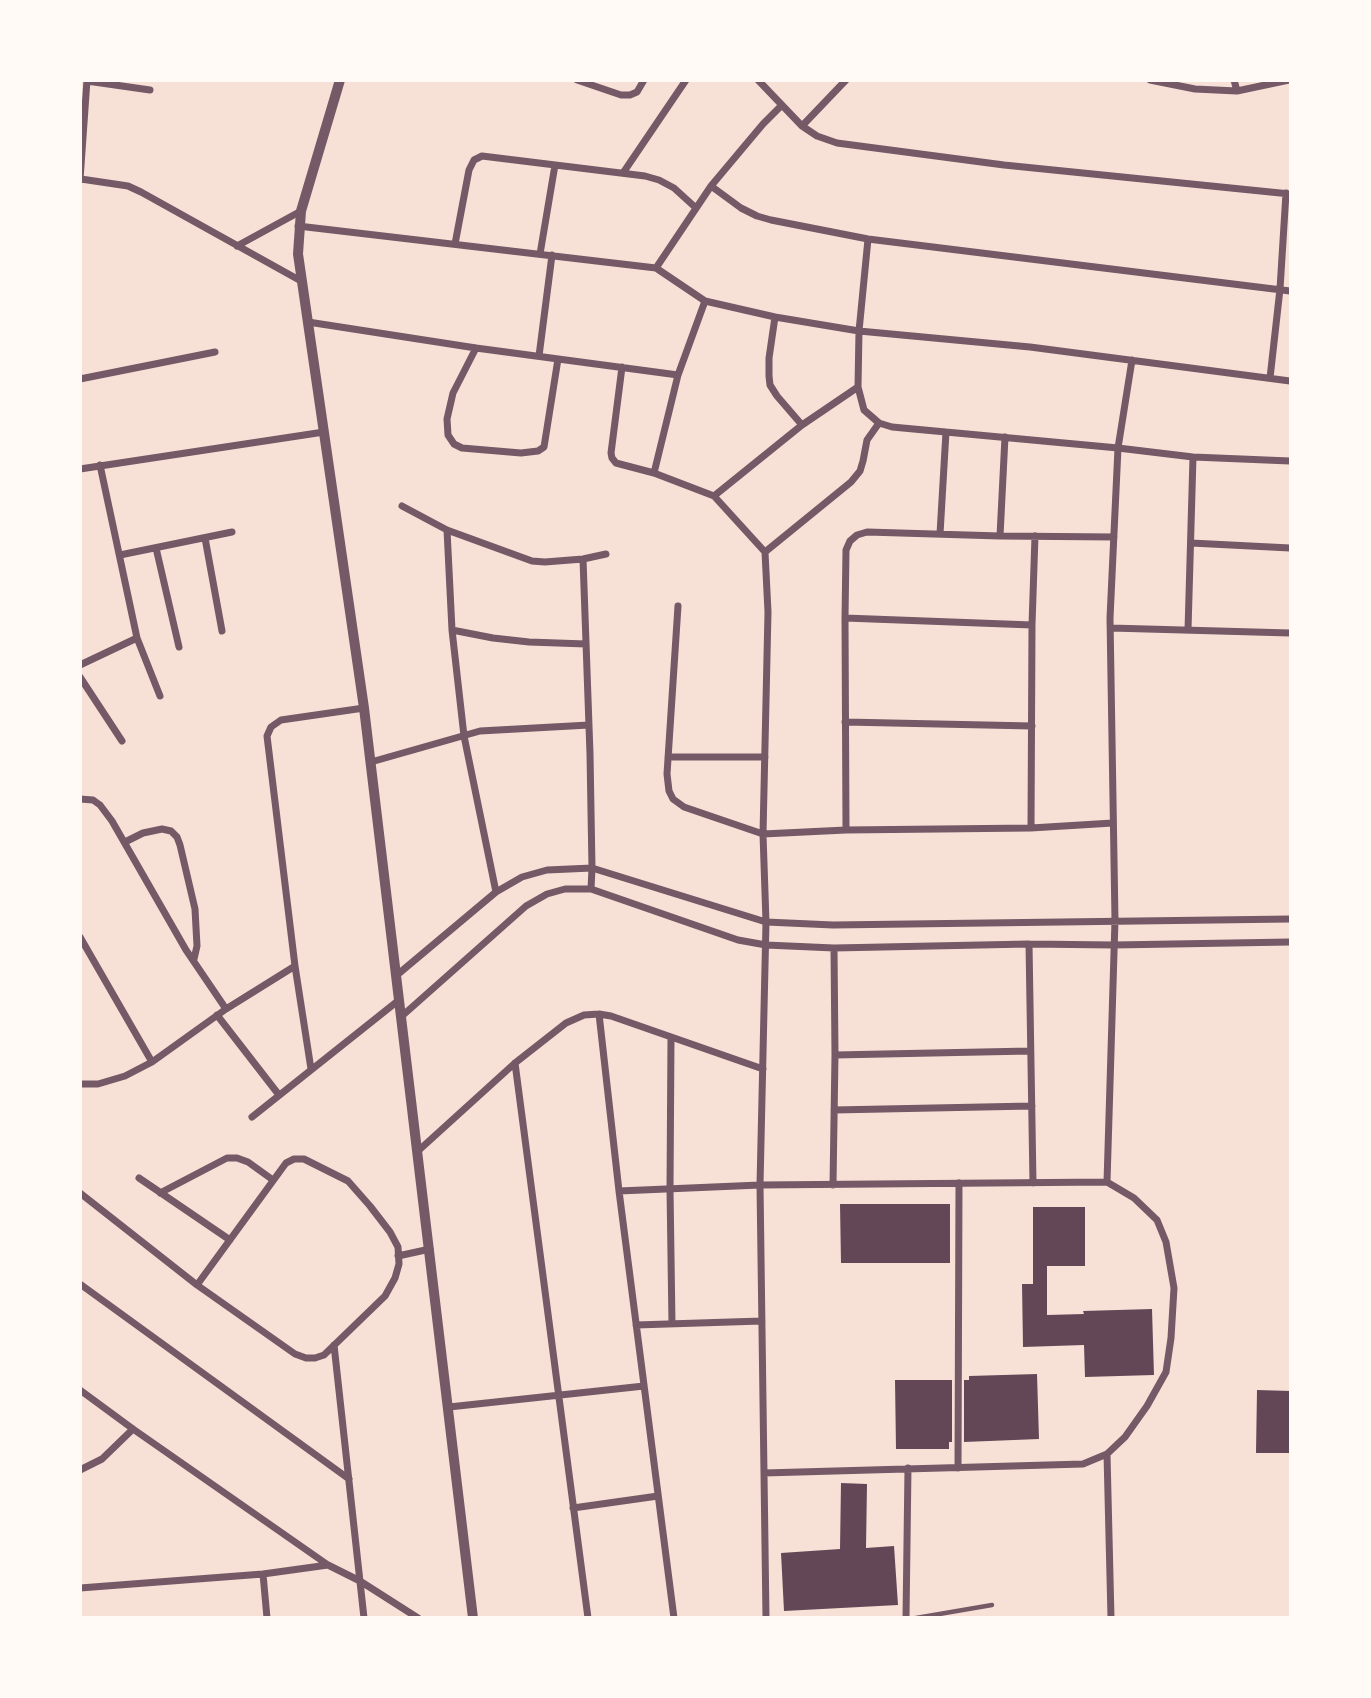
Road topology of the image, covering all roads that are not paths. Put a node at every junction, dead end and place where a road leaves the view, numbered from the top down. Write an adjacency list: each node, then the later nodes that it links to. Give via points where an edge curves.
1 (340, 80): 21 (street)
2 (576, 80): 3 (street, via 621,95 637,92)
3 (644, 80)
4 (686, 80): 16 (street)
5 (758, 80): 13 (street)
6 (846, 80): 14 (street)
7 (1150, 80): 12 (street)
8 (1234, 80): 12 (street)
9 (1289, 80): 12 (street)
10 (87, 81): 11 (street); 17 (street)
11 (150, 90)
12 (1237, 91)
13 (782, 106): 14 (street); 18 (street)
14 (802, 126): 19 (street, via 837,143)
15 (555, 165): 16 (street); 24 (street, via 482,156 474,160); 26 (street)
16 (623, 173): 20 (street, via 659,180)
17 (80, 179): 25 (street, via 128,186)
18 (711, 186): 20 (street); 23 (street, via 757,216)
19 (1288, 194): 30 (street)
20 (696, 208): 28 (street)
21 (300, 211): 22 (street); 25 (street)
22 (298, 226): 24 (street); 29 (street)
23 (868, 239): 30 (street); 35 (street)
24 (456, 244): 26 (street)
25 (237, 246): 29 (street)
26 (540, 254): 27 (street)
27 (552, 255): 28 (street); 38 (street)
28 (656, 268): 32 (street)
29 (301, 281): 34 (street)
30 (1280, 289): 31 (street); 43 (street)
31 (1290, 291)
32 (705, 301): 33 (street); 42 (street)
33 (775, 317): 35 (street); 48 (street, via 770,385)
34 (308, 322): 36 (street); 49 (street)
35 (859, 331): 40 (street); 46 (street)
36 (476, 348): 38 (street); 39 (street, via 453,393 447,419 448,435 462,448 521,453 544,447)
37 (215, 352): 44 (street)
38 (539, 356): 39 (street)
39 (558, 359): 41 (street)
40 (1132, 360): 43 (street); 52 (street)
41 (622, 368): 42 (street); 57 (street, via 612,458)
42 (678, 375): 57 (street)
43 (1270, 378): 45 (street)
44 (80, 379)
45 (1290, 381)
46 (859, 387): 47 (street, via 864,410); 48 (street)
47 (879, 424): 50 (street); 70 (street, via 867,440 860,471 851,482)
48 (802, 425): 58 (street)
49 (324, 432): 55 (street); 88 (street)
50 (946, 432): 51 (street); 62 (street)
51 (1005, 437): 52 (street); 63 (street)
52 (1118, 448): 53 (street); 65 (street)
53 (1193, 457): 54 (street); 67 (street)
54 (1290, 461)
55 (100, 465): 56 (street); 72 (street)
56 (80, 469)
57 (654, 473): 58 (street)
58 (714, 496): 70 (street)
59 (401, 506): 60 (street)
60 (447, 530): 73 (street, via 532,561); 78 (street)
61 (232, 533): 66 (street)
62 (940, 534): 63 (street); 75 (street, via 867,531 850,541)
63 (1000, 536): 64 (street)
64 (1035, 536): 65 (street); 76 (street)
65 (1114, 537): 77 (street)
66 (205, 538): 68 (street); 80 (street)
67 (1191, 543): 69 (street); 79 (street)
68 (156, 548): 72 (street); 84 (street)
69 (1290, 548)
70 (765, 552): 95 (street)
71 (606, 554): 73 (street)
72 (120, 555): 82 (street)
73 (583, 559): 83 (street)
74 (678, 606): 94 (street)
75 (845, 618): 76 (street); 89 (street)
76 (1032, 625): 91 (street)
77 (1111, 628): 79 (street); 98 (street)
78 (453, 630): 83 (street, via 529,642); 92 (street)
79 (1188, 630): 81 (street)
80 (222, 631)
81 (1290, 633)
82 (137, 638): 85 (street); 87 (street)
83 (586, 644): 90 (street)
84 (179, 647)
85 (80, 665)
86 (80, 677): 93 (street)
87 (160, 696)
88 (365, 708): 96 (street); 116 (street, via 281,720 267,736)
89 (845, 722): 91 (street); 100 (street)
90 (589, 725): 92 (street, via 480,731); 103 (street)
91 (1032, 726): 99 (street)
92 (464, 736): 96 (street); 105 (street)
93 (122, 741)
94 (668, 757): 95 (street); 101 (street, via 668,791 673,799)
95 (765, 757): 101 (street)
96 (371, 762): 117 (street)
97 (80, 799): 102 (street, via 100,805)
98 (1113, 823): 99 (street); 107 (street)
99 (1031, 828): 100 (street)
100 (846, 830): 101 (street)
101 (763, 834): 108 (street)
102 (125, 842): 115 (street); 115 (street, via 163,830 177,837 195,909)
103 (592, 868): 104 (street); 105 (street, via 547,870); 108 (street)
104 (591, 889): 112 (street, via 738,940); 122 (street, via 565,888 526,906)
105 (496, 892): 117 (street)
106 (1290, 919): 107 (street)
107 (1115, 920): 108 (street); 113 (street)
108 (766, 922): 112 (street)
109 (80, 937): 126 (street)
110 (1290, 942): 113 (street)
111 (1029, 944): 113 (street); 114 (street); 124 (street)
112 (766, 945): 114 (street); 129 (street)
113 (1114, 945): 138 (street)
114 (834, 948): 125 (street)
115 (194, 960): 119 (street)
116 (295, 965): 119 (street); 128 (street)
117 (397, 975): 118 (street)
118 (400, 999): 122 (street); 128 (street)
119 (226, 1009): 121 (street)
120 (598, 1014): 123 (street); 127 (street, via 566,1023); 144 (street)
121 (217, 1015): 126 (street); 131 (street)
122 (402, 1016): 135 (street)
123 (671, 1037): 129 (street); 143 (street)
124 (1030, 1051): 125 (street); 132 (street)
125 (835, 1055): 133 (street)
126 (152, 1062): 130 (street, via 125,1076)
127 (515, 1063): 135 (street); 158 (street)
128 (312, 1069): 131 (street)
129 (763, 1069): 141 (street)
130 (80, 1084)
131 (279, 1095): 134 (street)
132 (1032, 1106): 133 (street); 140 (street)
133 (834, 1110): 142 (street)
134 (252, 1117)
135 (418, 1151): 148 (street)
136 (139, 1178): 145 (street)
137 (273, 1180): 145 (street, via 248,1162 227,1158); 147 (street); 149 (street, via 286,1163 304,1159 348,1181 390,1232)
138 (1107, 1182): 140 (street); 161 (street, via 1134,1198 1157,1220 1174,1289 1166,1372 1125,1437)
139 (959, 1183): 140 (street); 142 (street); 163 (street)
140 (1033, 1183)
141 (760, 1185): 142 (street); 143 (street); 152 (street)
142 (833, 1185)
143 (670, 1189): 144 (street); 153 (street)
144 (619, 1191): 154 (street)
145 (160, 1192): 147 (street)
146 (80, 1193): 151 (street)
147 (230, 1240): 151 (street)
148 (430, 1249): 149 (street); 159 (street)
149 (398, 1256): 155 (street, via 395,1278 385,1297)
150 (80, 1284): 166 (street)
151 (197, 1286): 155 (street, via 295,1354 315,1358)
152 (762, 1321): 153 (street); 165 (street)
153 (672, 1324): 154 (street)
154 (636, 1325): 156 (street)
155 (334, 1345): 166 (street)
156 (644, 1386): 158 (street); 167 (street)
157 (80, 1390): 160 (street)
158 (558, 1395): 159 (street); 168 (street)
159 (449, 1407): 177 (street)
160 (133, 1429): 164 (street, via 102,1459); 169 (street)
161 (1107, 1454): 163 (street, via 1083,1464); 183 (street)
162 (908, 1468): 163 (street); 165 (street); 181 (street)
163 (958, 1468)
164 (80, 1470)
165 (764, 1473): 180 (street)
166 (349, 1479): 171 (street)
167 (658, 1496): 168 (street); 179 (street)
168 (573, 1508): 178 (street)
169 (328, 1565): 170 (street); 171 (street)
170 (263, 1574): 172 (street); 174 (street)
171 (360, 1581): 175 (street); 176 (street)
172 (80, 1588)
173 (992, 1605): 182 (lane)
174 (267, 1618)
175 (364, 1618)
176 (418, 1618)
177 (473, 1618)
178 (588, 1618)
179 (674, 1618)
180 (766, 1618)
181 (906, 1618)
182 (916, 1618)
183 (1111, 1618)

